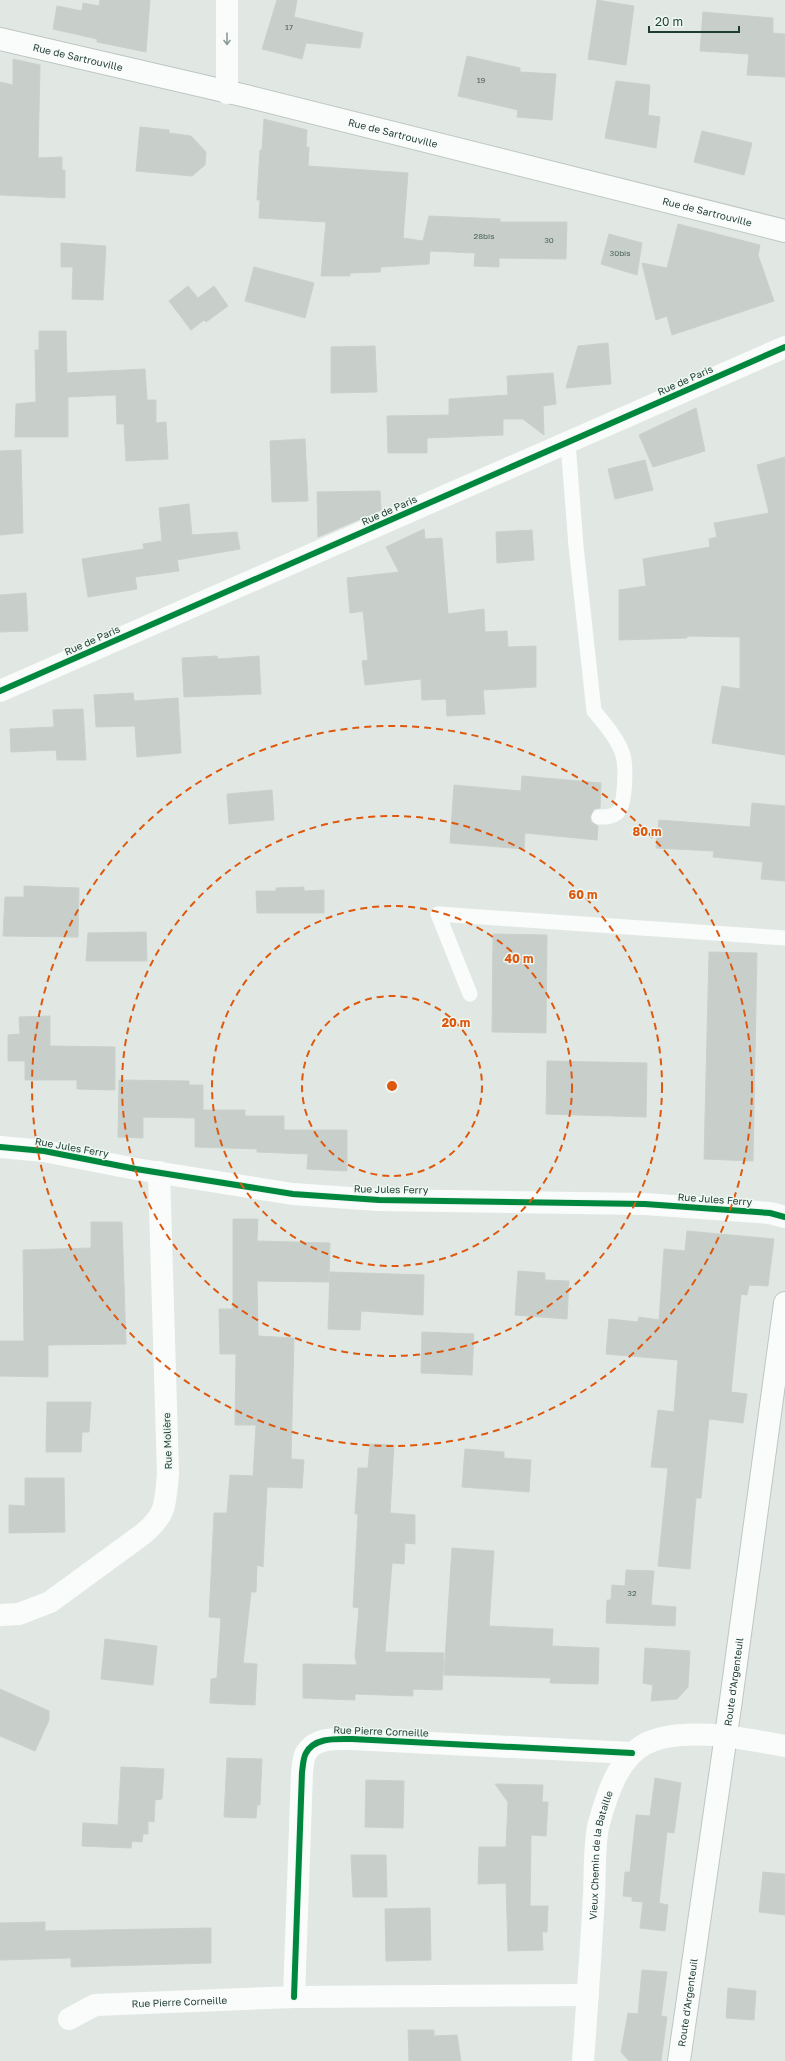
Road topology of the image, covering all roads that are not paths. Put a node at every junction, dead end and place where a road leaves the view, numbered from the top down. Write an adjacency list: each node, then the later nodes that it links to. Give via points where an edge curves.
1 (227, 0): 3 (street, one-way to 3)
2 (0, 39): 3 (street, Rue de Sartrouville)
3 (227, 93): 4 (street, Rue de Sartrouville)
4 (785, 231)
5 (785, 347): 6 (street, Rue de Paris)
6 (568, 443): 7 (street, Rue de Paris); 8 (lane, via 594,711 609,729 623,755 625,777 623,802 618,812)
7 (0, 691)
8 (599, 817)
9 (785, 938): 10 (lane, via 438,914)
10 (470, 994)
11 (0, 1147): 12 (street, Rue Jules Ferry, via 44,1151)
12 (159, 1172): 13 (street, Rue Jules Ferry, via 293,1194 348,1198 645,1204 770,1213); 15 (street, Rue Molière, via 168,1474 165,1508 155,1524 143,1534 50,1602 19,1614)
13 (785, 1217)
14 (785, 1303): 16 (street, Route d'Argenteuil)
15 (0, 1615)
16 (725, 1736): 17 (street, Vieux Chemin de la Bataille); 18 (street, Vieux Chemin de la Bataille, via 673,1735 647,1744); 23 (street, Route d'Argenteuil)
17 (785, 1746)
18 (632, 1753): 19 (street, Vieux Chemin de la Bataille, via 616,1775 599,1824); 20 (street, Rue Pierre Corneille, via 352,1738 317,1742 306,1753 302,1772)
19 (588, 1995): 20 (street, Rue Pierre Corneille); 22 (street, Vieux Chemin de la Bataille)
20 (294, 1997): 21 (street, Rue Pierre Corneille, via 94,2005)
21 (69, 2019)
22 (583, 2061)
23 (679, 2061)

